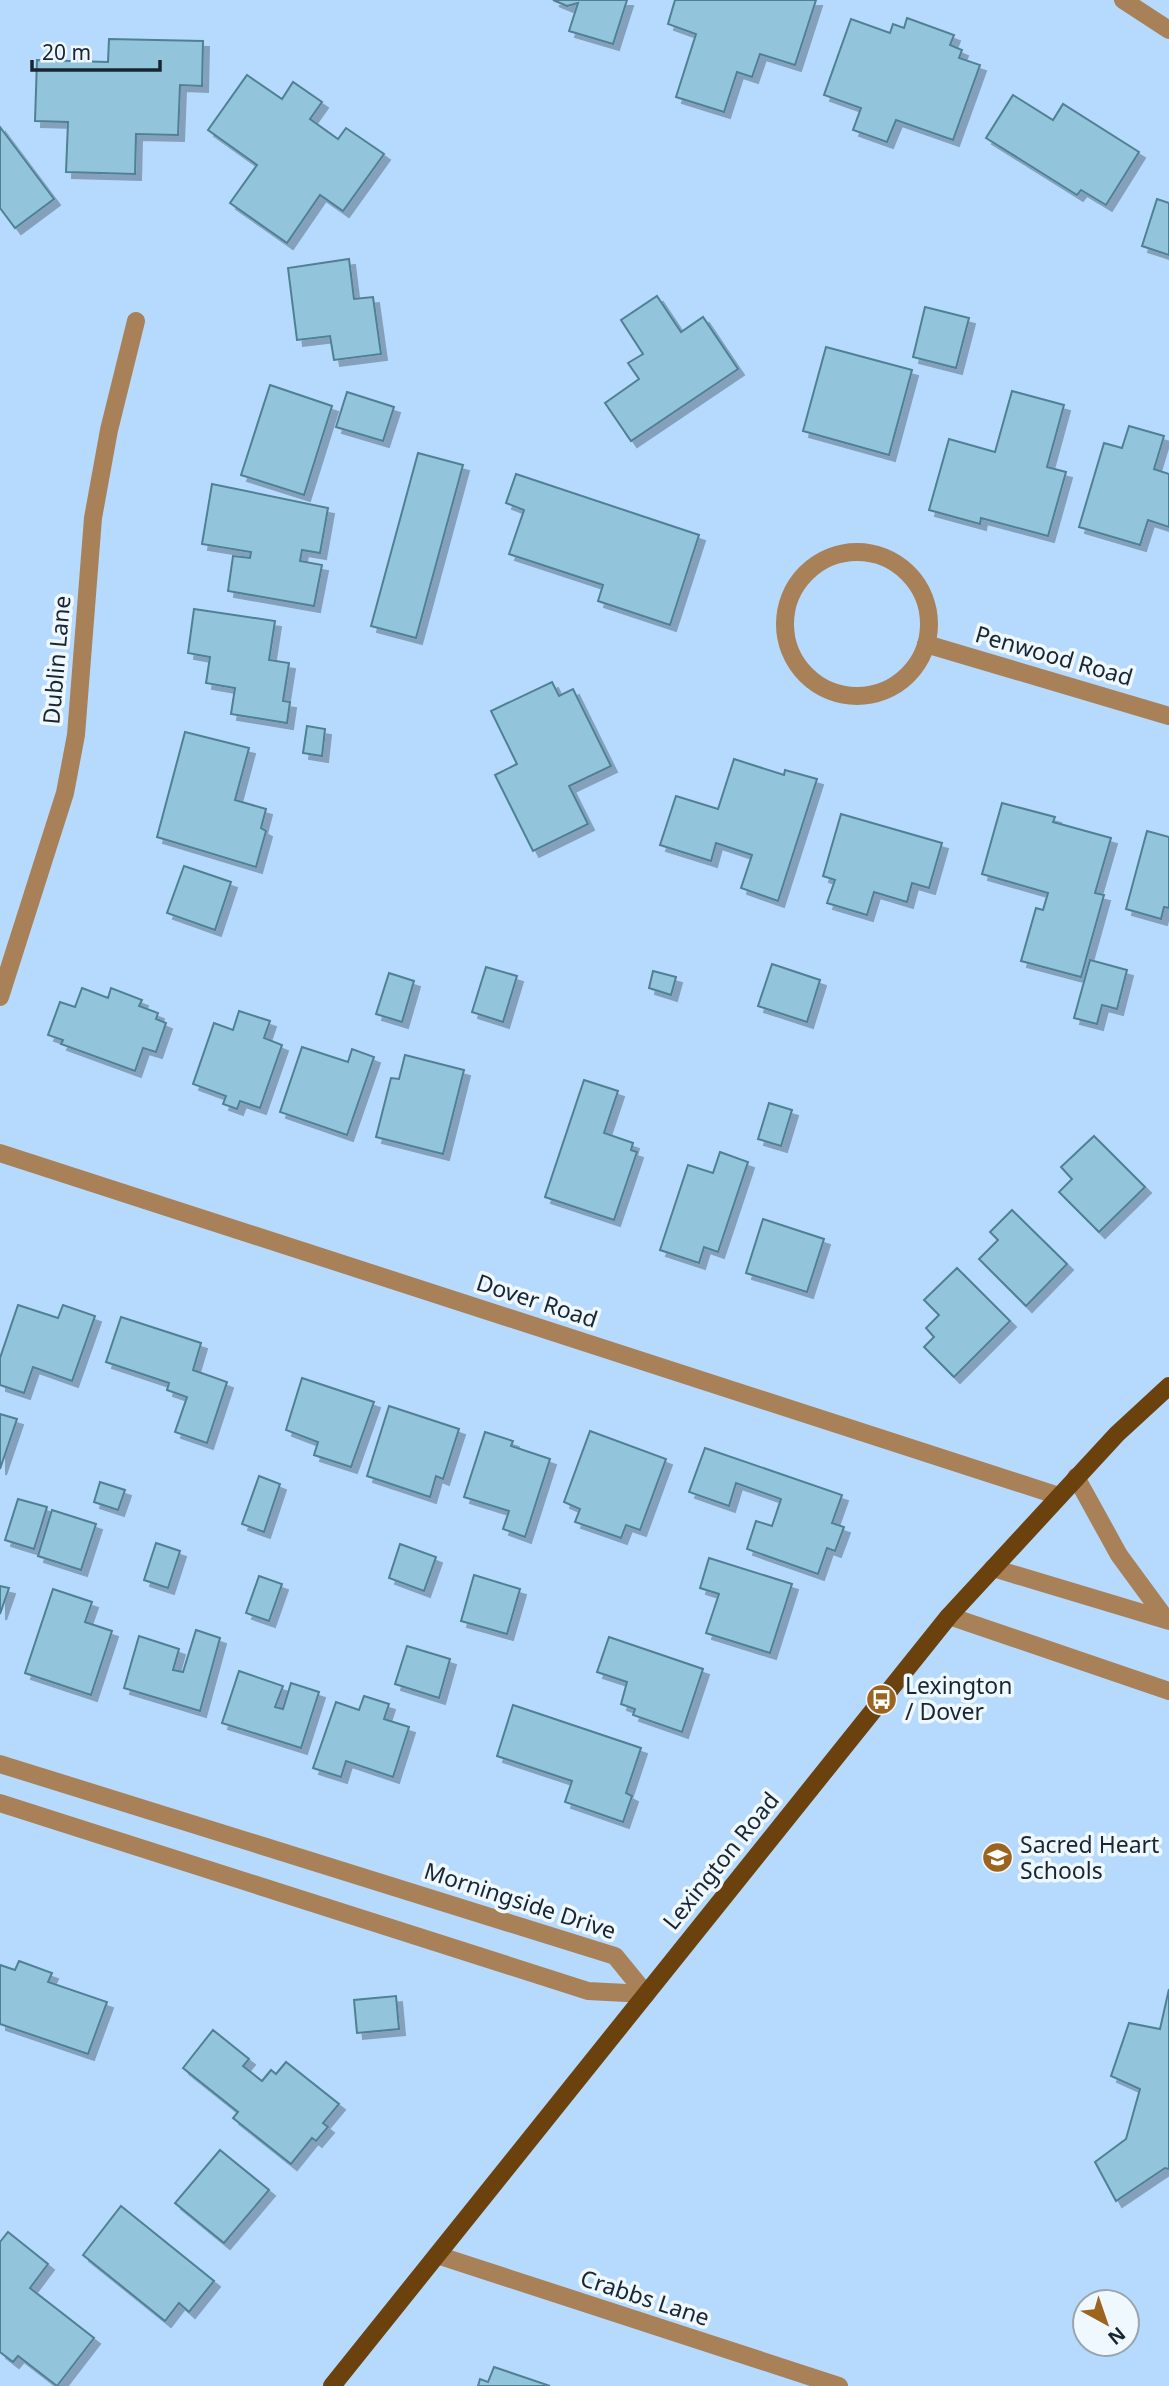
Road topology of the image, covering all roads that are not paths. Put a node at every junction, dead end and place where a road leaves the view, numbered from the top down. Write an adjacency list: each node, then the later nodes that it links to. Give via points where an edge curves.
1 (1123, 0): 2 (street)
2 (1169, 30)
3 (136, 321): 6 (street, Dublin Lane, via 108,430 93,518 76,736 65,793)
4 (926, 644): 4 (street, via 929,620 924,597 912,577 894,562 872,553 849,552 816,565 792,591 785,614 785,638 794,660 810,679 830,691 853,696 877,693 899,683 916,666); 5 (street, Penwood Road)
5 (1169, 716)
6 (0, 997)
7 (0, 1153): 10 (street, Dover Road)
8 (1169, 1386): 9 (main road, Lexington Road)
9 (1076, 1477): 10 (main road, Lexington Road); 13 (street, via 1119,1555)
10 (1059, 1496): 11 (main road, Lexington Road)
11 (993, 1568): 12 (main road, Lexington Road); 13 (street)
12 (949, 1616): 14 (street); 17 (main road, Lexington Road)
13 (1167, 1620)
14 (1169, 1691)
15 (0, 1764): 17 (street, Morningside Drive, via 615,1956)
16 (0, 1803): 17 (street, via 588,1991)
17 (646, 1994): 18 (main road, Lexington Road)
18 (436, 2255): 19 (main road, Lexington Road); 20 (street, Crabbs Lane)
19 (332, 2386)
20 (839, 2386)

